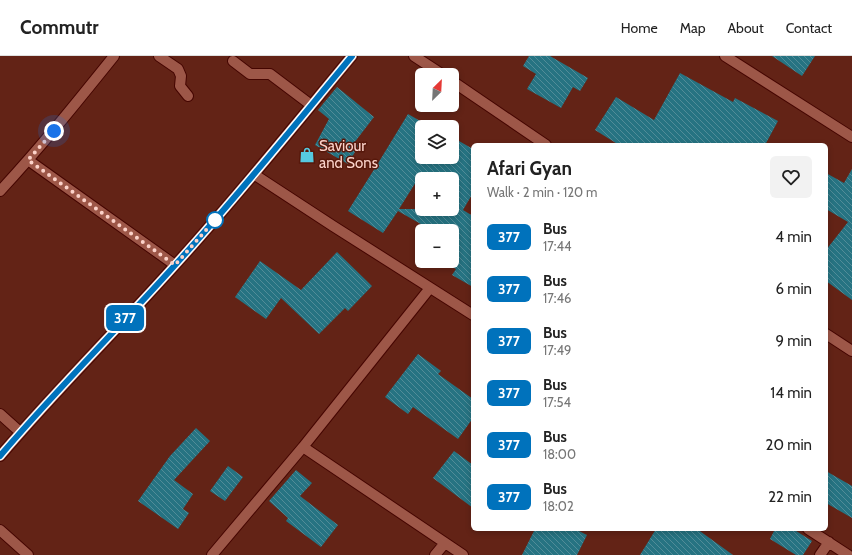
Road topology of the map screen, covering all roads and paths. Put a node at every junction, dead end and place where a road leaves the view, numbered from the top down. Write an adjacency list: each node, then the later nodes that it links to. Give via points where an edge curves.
1 (114, 56): 13 (street)
2 (159, 56): 9 (street, via 178,69 181,76 180,86)
3 (352, 56): 10 (street)
4 (414, 56): 7 (street)
5 (725, 56): 11 (street)
6 (233, 61): 10 (street, via 250,74 270,74)
7 (432, 68)
8 (459, 86): 12 (street)
9 (188, 96)
10 (311, 106): 14 (street)
11 (852, 137)
12 (543, 143)
13 (28, 160): 15 (street); 16 (street)
14 (255, 175): 16 (street); 17 (street)
15 (0, 191)
16 (175, 265): 22 (street)
17 (430, 288): 18 (street); 23 (street)
18 (471, 314)
19 (828, 337): 20 (street)
20 (852, 351)
21 (0, 414): 22 (street)
22 (20, 432): 24 (street)
23 (303, 447): 28 (street); 30 (street)
24 (0, 456)
25 (0, 530): 29 (street)
26 (811, 531): 27 (street)
27 (829, 542): 33 (street); 34 (street)
28 (445, 543): 31 (street); 32 (street)
29 (28, 555)
30 (212, 555)
31 (435, 555)
32 (463, 555)
33 (820, 555)
34 (848, 555)

